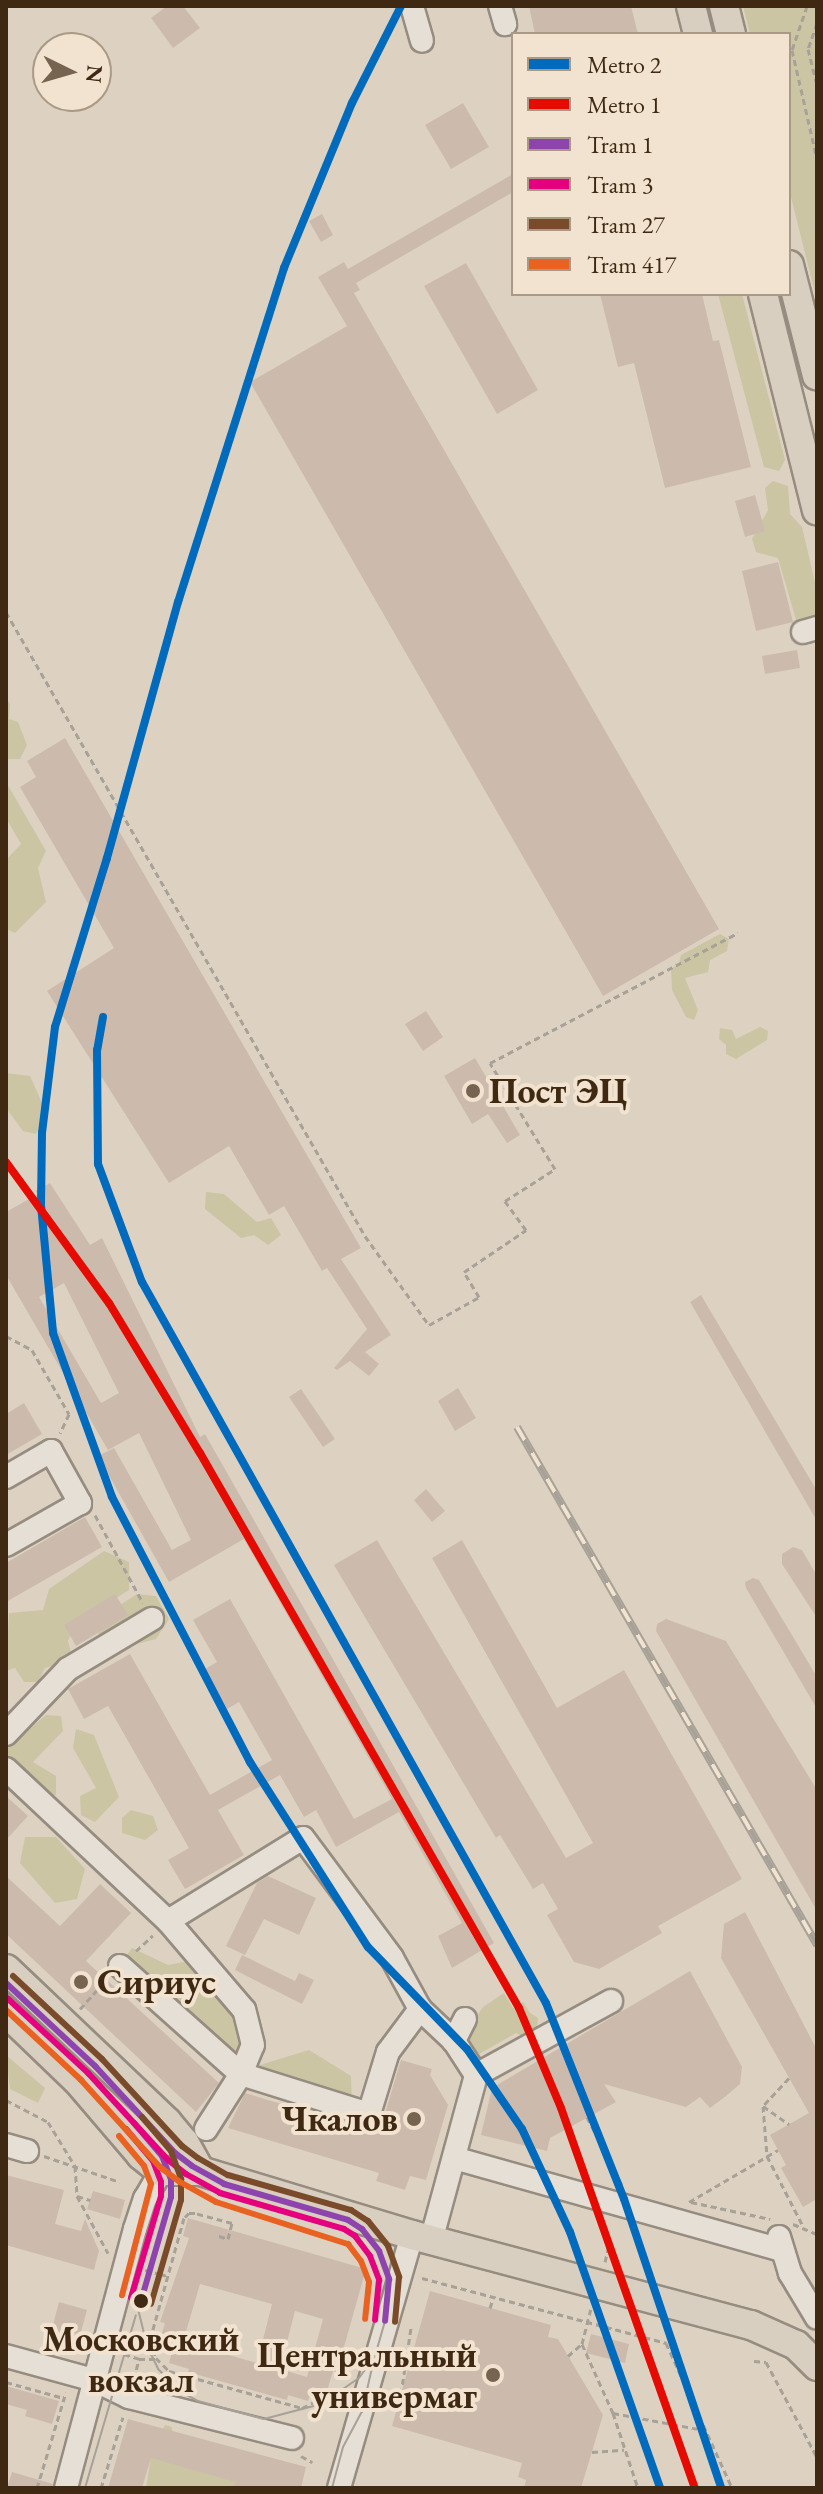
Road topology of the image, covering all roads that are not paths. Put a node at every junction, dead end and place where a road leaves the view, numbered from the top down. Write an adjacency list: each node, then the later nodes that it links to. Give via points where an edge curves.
1 (412, 6): 6 (street)
2 (691, 6): 4 (main road)
3 (724, 6): 5 (main road)
4 (698, 32)
5 (730, 32)
6 (422, 41)
7 (791, 273): 9 (main road)
8 (764, 296): 10 (main road)
9 (817, 376)
10 (817, 510)
11 (6, 1477): 12 (street, via 51,1451 80,1503)
12 (6, 1545)
13 (152, 1619): 14 (street, via 68,1669)
14 (6, 1734)
15 (6, 1769): 16 (street)
16 (168, 1921): 20 (street, via 303,1838 392,1958); 24 (street, via 244,2010 253,2045)
17 (120, 1966): 24 (street)
18 (6, 1969): 29 (main road, via 167,2122)
19 (611, 2001): 25 (street)
20 (420, 2009): 23 (street); 24 (street, via 388,2052 369,2114)
21 (6, 2012): 28 (main road)
22 (465, 2019): 23 (street)
23 (454, 2041): 25 (street)
24 (241, 2074): 26 (street)
25 (476, 2075): 27 (street)
26 (206, 2129)
27 (454, 2158): 30 (street); 31 (street, via 781,2232 790,2273)
28 (161, 2171): 29 (main road); 34 (street, via 135,2229)
29 (200, 2171): 30 (main road)
30 (422, 2238): 33 (main road, via 751,2325 796,2345); 37 (street)
31 (817, 2318)
32 (6, 2356): 34 (street)
33 (817, 2366)
34 (94, 2380): 35 (street, via 129,2397); 36 (street)
35 (292, 2438)
36 (66, 2488)
37 (339, 2488)

